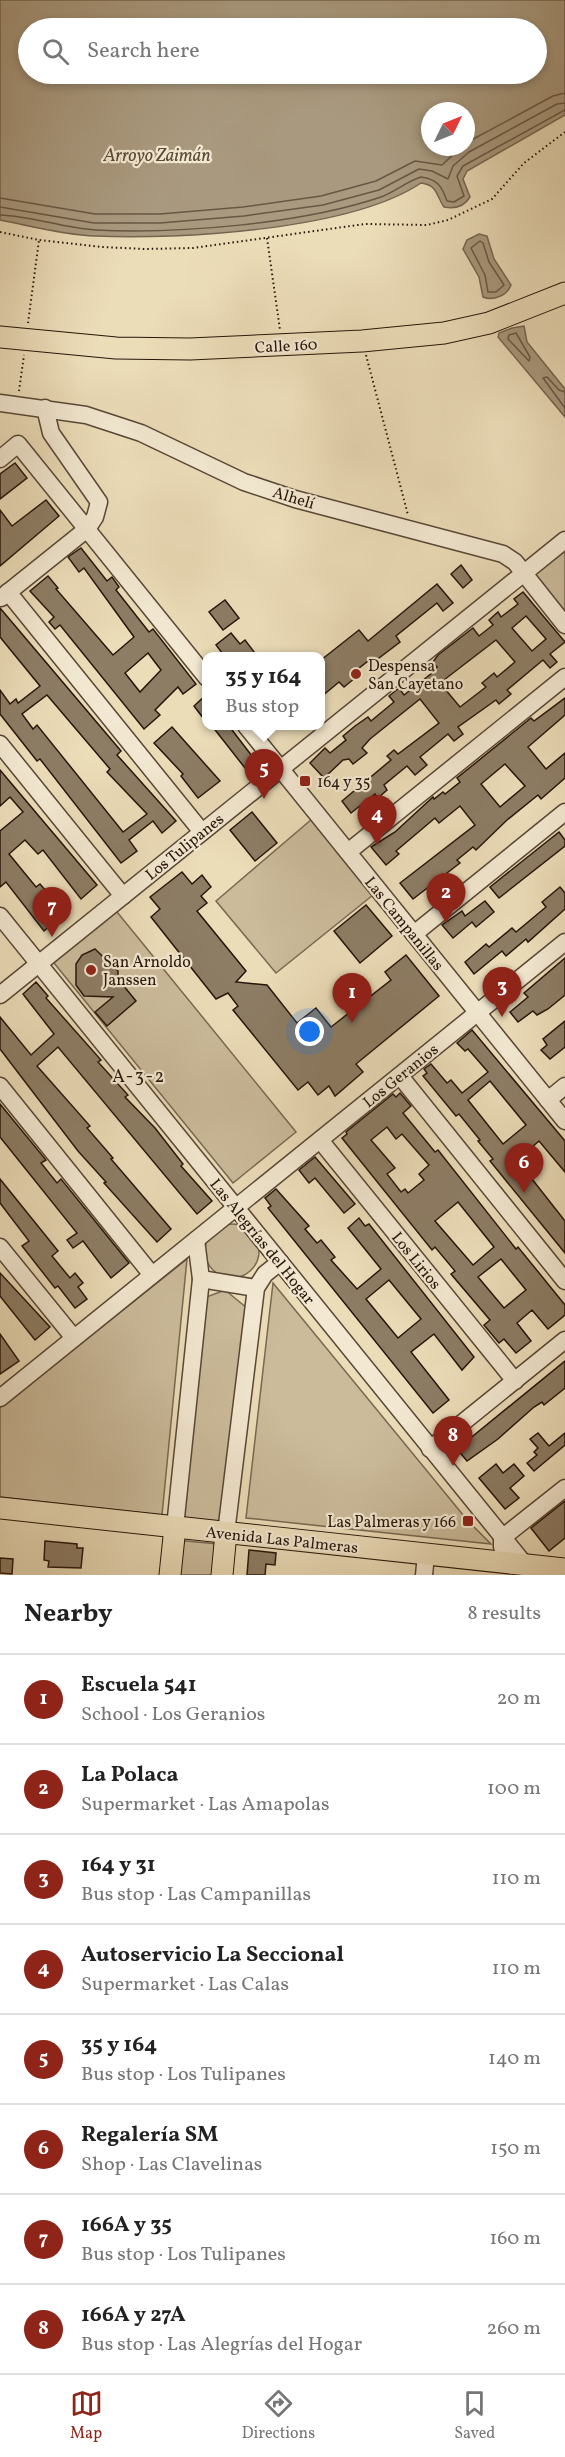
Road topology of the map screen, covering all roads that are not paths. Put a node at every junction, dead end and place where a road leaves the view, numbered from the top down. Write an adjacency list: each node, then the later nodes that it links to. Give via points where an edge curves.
1 (565, 293): 2 (main road, Calle 160, via 489,323 444,333 362,341 190,349 116,348)
2 (0, 337)
3 (0, 403): 4 (street, Alhelí)
4 (45, 408): 6 (street, via 51,433 99,502); 8 (street, Alhelí, via 86,415 141,433 244,482 295,499 503,554)
5 (0, 459): 6 (street, via 18,444)
6 (87, 529): 9 (street); 11 (street)
7 (565, 540): 8 (street, Los Tulipanes)
8 (523, 573): 10 (street, Alhelí); 15 (street, Los Tulipanes)
9 (4, 596): 17 (street)
10 (565, 625)
11 (202, 672)
12 (565, 677): 18 (street)
13 (249, 730): 15 (street, Las Campanillas)
14 (0, 744): 19 (street)
15 (280, 769): 17 (street, Los Tulipanes); 18 (street, Las Campanillas)
16 (565, 812): 21 (street)
17 (202, 832): 19 (street, Los Tulipanes)
18 (348, 852): 21 (street, Las Campanillas)
19 (123, 896): 23 (street, Los Tulipanes)
20 (0, 916): 23 (street, Las Alegrías del Hogar)
21 (414, 934): 25 (street, Las Campanillas)
22 (565, 942): 25 (street, Los Geranios)
23 (39, 964): 24 (street, Los Tulipanes); 32 (street, Las Alegrías del Hogar)
24 (0, 995)
25 (478, 1013): 26 (street, Los Geranios); 29 (street, Las Campanillas)
26 (400, 1076): 31 (street, Los Geranios); 38 (street)
27 (0, 1086): 36 (street)
28 (565, 1086): 29 (street)
29 (548, 1100): 30 (street, Las Campanillas)
30 (565, 1121)
31 (320, 1140): 32 (street, Los Geranios); 42 (street, Los Lirios)
32 (236, 1208): 33 (street, Los Geranios); 35 (street, Las Alegrías del Hogar)
33 (196, 1240): 36 (street, Los Geranios); 37 (street)
34 (0, 1246): 40 (street)
35 (280, 1262): 39 (street); 44 (street, Las Alegrías del Hogar)
36 (152, 1275): 40 (street, Los Geranios)
37 (201, 1279): 39 (street); 47 (street)
38 (565, 1281)
39 (256, 1288): 48 (street)
40 (74, 1338): 43 (street, Los Geranios)
41 (565, 1340): 42 (street)
42 (515, 1381): 44 (street)
43 (0, 1398)
44 (430, 1449): 49 (street, Las Alegrías del Hogar)
45 (565, 1488): 49 (street)
46 (0, 1508): 47 (main road, Avenida Las Palmeras)
47 (175, 1527): 48 (main road, Avenida Las Palmeras); 54 (main road)
48 (226, 1533): 51 (main road, Avenida Las Palmeras); 55 (main road)
49 (502, 1538): 50 (street, via 502,1547); 52 (street, Las Alegrías del Hogar)
50 (490, 1562): 51 (main road, Avenida Las Palmeras); 52 (main road, Avenida Las Palmeras)
51 (425, 1565)
52 (526, 1566): 53 (main road, Avenida Las Palmeras)
53 (565, 1569)
54 (170, 1575)
55 (222, 1575)

